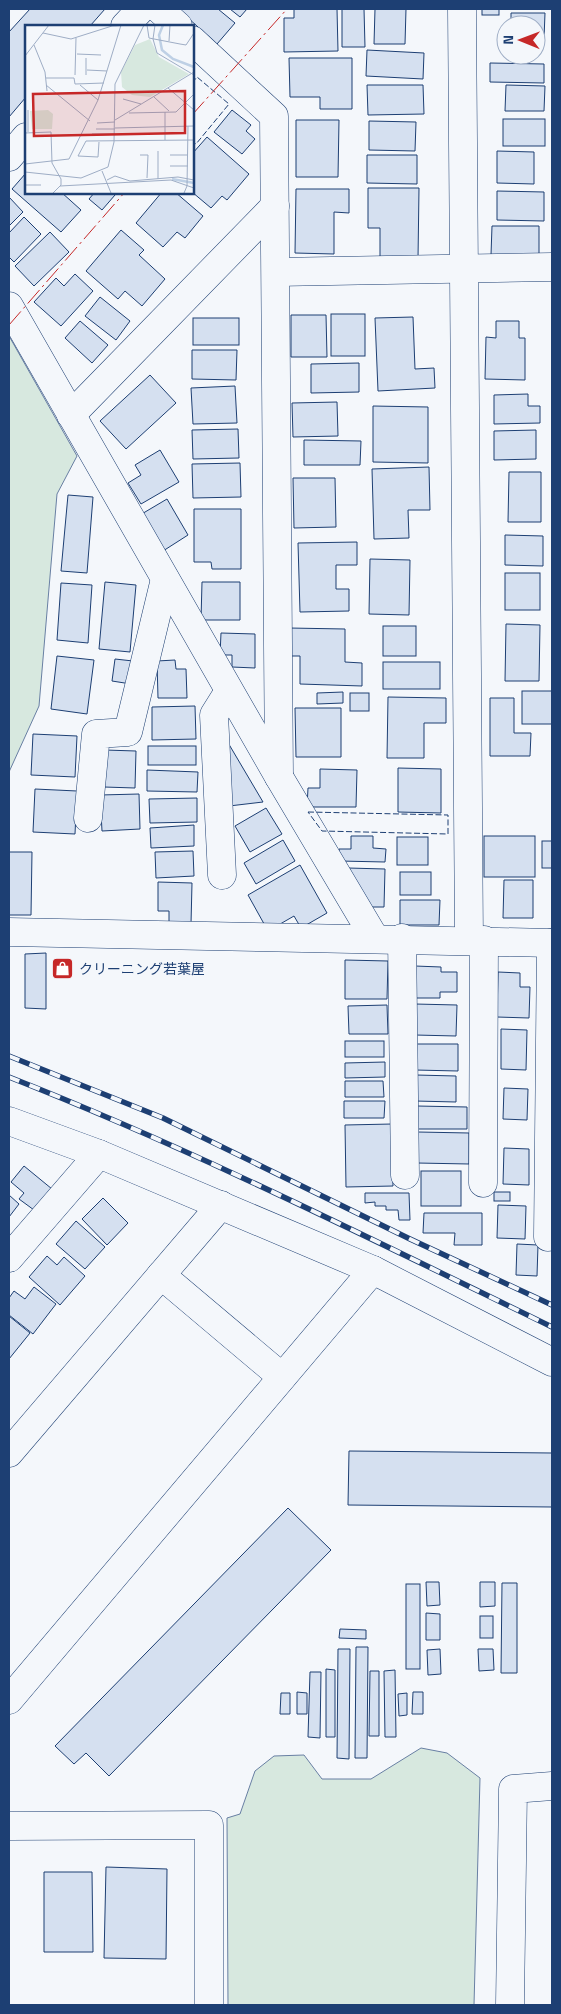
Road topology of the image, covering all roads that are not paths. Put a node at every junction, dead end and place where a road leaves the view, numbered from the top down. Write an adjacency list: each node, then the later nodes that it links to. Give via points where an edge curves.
1 (141, 9): 4 (street)
2 (159, 9): 5 (street)
3 (462, 9): 10 (street)
4 (127, 25)
5 (177, 25)
6 (194, 42): 9 (street, via 274,116)
7 (25, 138): 8 (street)
8 (9, 156)
9 (275, 206): 12 (street); 14 (street)
10 (463, 267): 11 (street); 12 (street); 23 (street)
11 (552, 267)
12 (276, 272): 17 (street)
13 (9, 306): 14 (street)
14 (72, 415): 15 (street)
15 (165, 579): 16 (street); 18 (street, via 128,732 96,734)
16 (229, 691): 17 (street); 19 (street, via 214,715)
17 (279, 777): 21 (street)
18 (88, 818)
19 (222, 875)
20 (9, 932): 21 (street)
21 (374, 938): 22 (street)
22 (402, 938): 23 (street); 27 (street)
23 (476, 940): 24 (street); 28 (street)
24 (552, 943): 30 (street)
25 (9, 1121): 26 (street)
26 (99, 1154): 29 (street); 31 (street)
27 (405, 1175)
28 (483, 1183)
29 (221, 1205): 32 (street); 33 (street)
30 (548, 1237)
31 (9, 1258)
32 (373, 1270): 34 (street); 35 (street)
33 (161, 1275): 35 (street); 36 (street)
34 (552, 1362)
35 (282, 1377): 37 (street)
36 (9, 1453)
37 (9, 1700)
38 (552, 1786): 41 (street, via 513,1789)
39 (9, 1826): 40 (street, via 209,1825)
40 (209, 1996)
41 (510, 2005)

